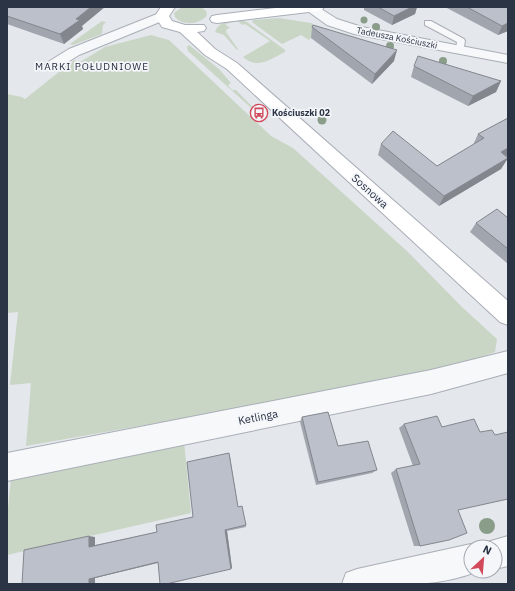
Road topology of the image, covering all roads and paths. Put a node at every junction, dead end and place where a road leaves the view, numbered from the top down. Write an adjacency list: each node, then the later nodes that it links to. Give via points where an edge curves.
1 (312, 7): 3 (street, Tadeusza Kościuszki); 7 (street, Tadeusza Kościuszki, via 332,22 347,28)
2 (164, 10): 5 (street, Sosnowa, via 164,22); 6 (street)
3 (213, 15): 5 (street, Tadeusza Kościuszki); 10 (street, Sosnowa, via 219,49)
4 (428, 23): 7 (lane, via 461,41)
5 (178, 28): 6 (street); 10 (street, Sosnowa)
6 (112, 36): 9 (street, via 74,52)
7 (460, 50): 8 (street, Tadeusza Kościuszki)
8 (508, 59)
9 (53, 65)
10 (232, 66): 11 (street, Sosnowa)
11 (508, 315)
12 (508, 362): 13 (street, Ketlinga, via 431,382)
13 (7, 467)
14 (463, 561): 15 (street)
15 (357, 584)

